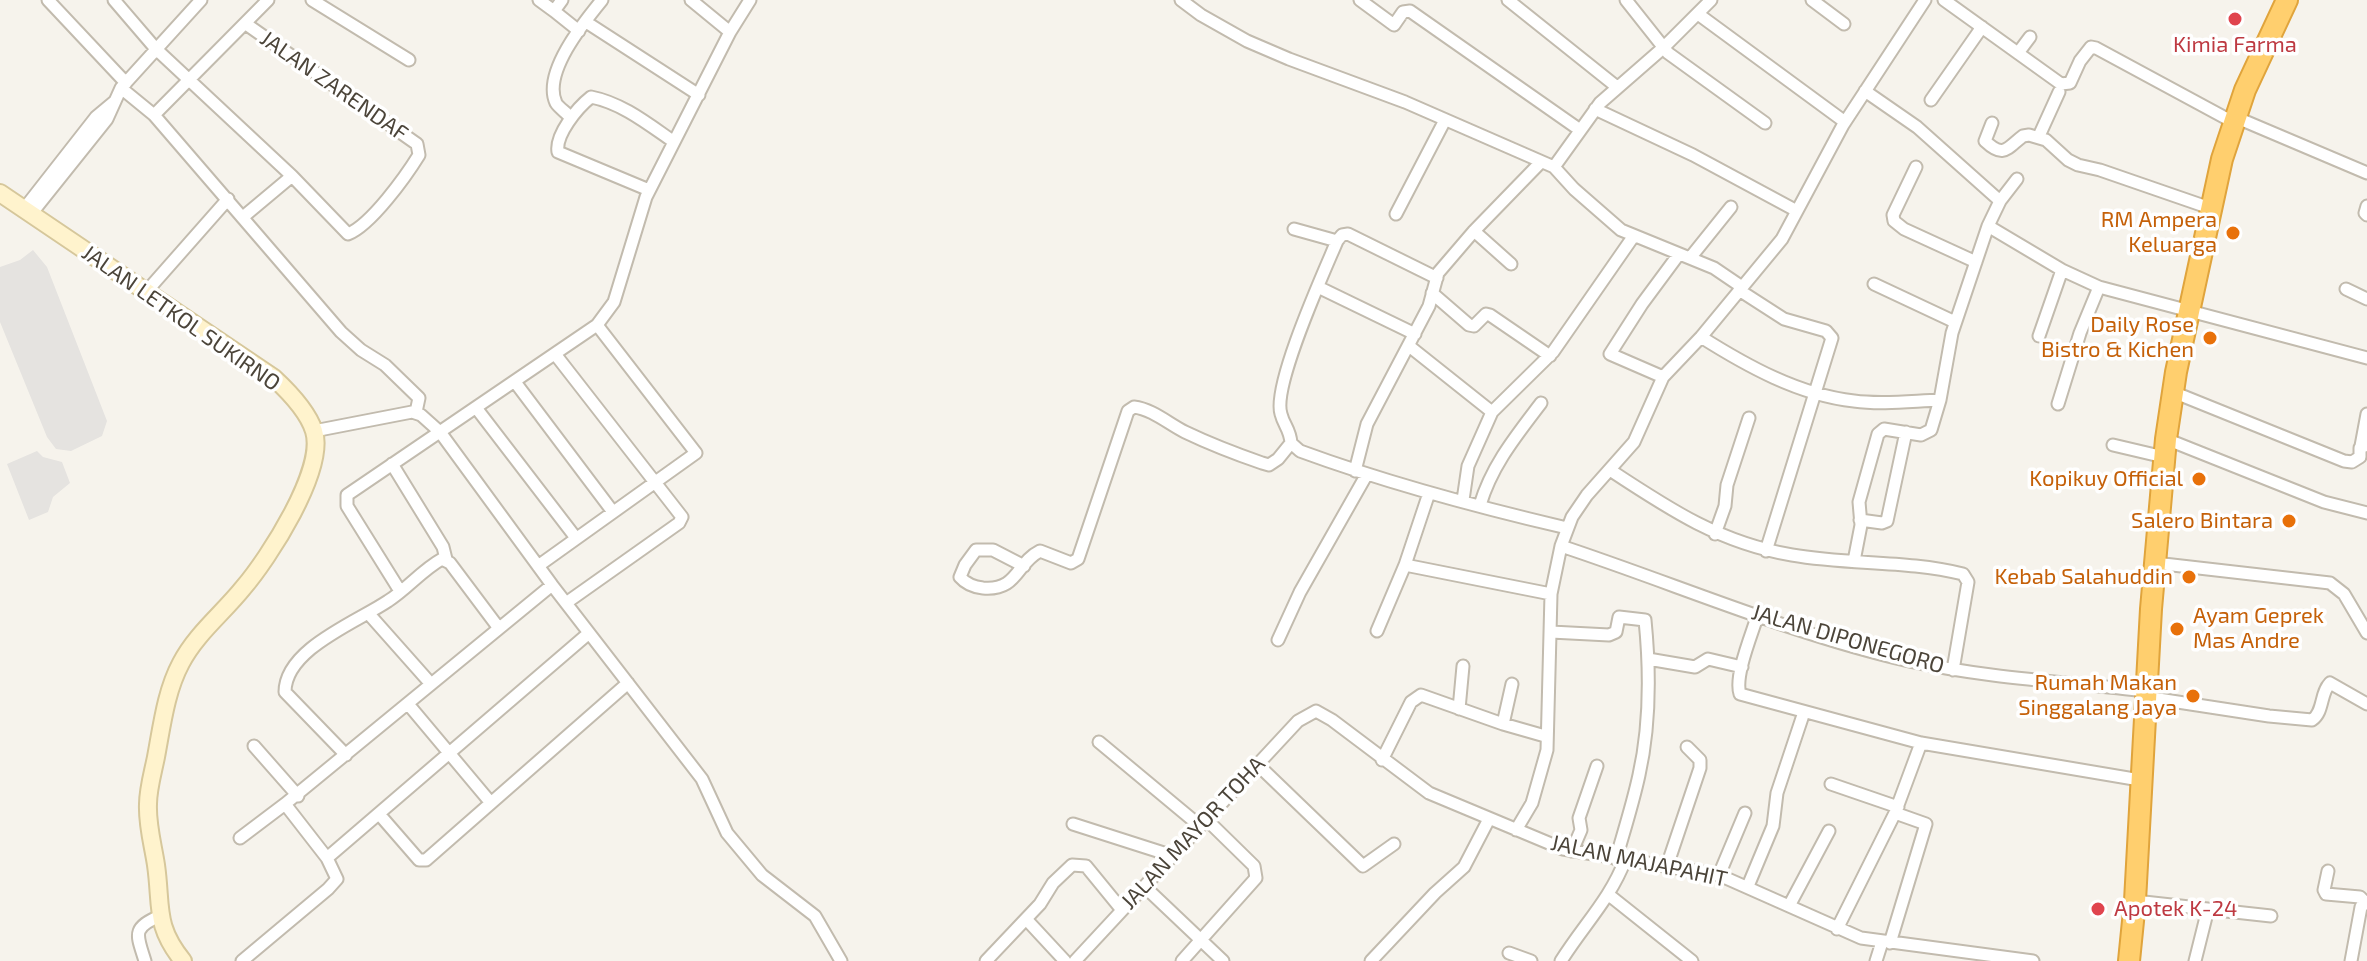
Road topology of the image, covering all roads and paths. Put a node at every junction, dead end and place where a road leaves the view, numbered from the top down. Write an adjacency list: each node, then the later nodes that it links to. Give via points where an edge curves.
1 (114, 0): 29 (street)
2 (201, 0): 29 (street)
3 (268, 0): 22 (street)
4 (312, 0): 31 (street)
5 (539, 0): 20 (street)
6 (562, 0): 20 (street)
7 (602, 0): 24 (street)
8 (691, 0): 26 (street)
9 (750, 0): 26 (street)
10 (1181, 0): 43 (street, via 1247,41)
11 (1360, 0): 47 (street, via 1394,25 1410,11)
12 (1508, 0): 34 (street)
13 (1626, 0): 28 (street)
14 (1711, 0): 21 (street)
15 (1812, 0): 23 (street)
16 (1925, 0): 35 (street)
17 (1944, 0): 25 (street)
18 (2287, 0): 42 (highway)
19 (53, 2): 33 (street)
20 (554, 11): 24 (street)
21 (1698, 14): 28 (street); 44 (street)
22 (246, 24): 32 (street); 54 (street, JALAN ZARENDAF, via 417,144 419,155 373,213 348,234)
23 (1844, 24)
24 (583, 27): 37 (street); 41 (street, via 559,63 554,82 555,102)
25 (1982, 27): 30 (street); 38 (street)
26 (730, 32): 37 (street)
27 (2030, 37): 30 (street)
28 (1663, 48): 34 (street); 45 (street)
29 (156, 49): 32 (street); 33 (street)
30 (2018, 53): 42 (street, via 2065,85 2086,51 2096,48)
31 (409, 60)
32 (190, 81): 40 (street); 54 (street)
33 (124, 86): 40 (street); 64 (street)
34 (1617, 87): 39 (street)
35 (1865, 91): 44 (street); 59 (street, via 1917,127)
36 (2059, 92): 48 (street)
37 (699, 95): 49 (street)
38 (1931, 100)
39 (1595, 109): 47 (street); 63 (street)
40 (154, 115): 58 (street)
41 (570, 117): 49 (street, via 591,97 600,99); 56 (street, via 558,152)
42 (2234, 119): 53 (street); 62 (highway)
43 (1445, 120): 50 (street); 65 (street)
44 (1845, 122): 63 (street)
45 (1765, 123)
46 (1992, 123): 48 (street, via 1985,141 2001,151 2023,136)
47 (1580, 130): 51 (street)
48 (2039, 136): 62 (street, via 2078,165)
49 (674, 142): 56 (street)
50 (1541, 162): 51 (street); 70 (street)
51 (1554, 167): 71 (street)
52 (1916, 167): 74 (street, via 1894,221)
53 (2367, 173)
54 (292, 176): 67 (street)
55 (2017, 179): 59 (street)
56 (649, 190): 88 (street, via 614,302)
57 (0, 193): 64 (main road, JALAN LETKOL SUKIRNO)
58 (228, 199): 67 (street); 83 (street)
59 (2000, 201): 68 (street)
60 (2367, 206): 66 (street)
61 (1731, 207): 73 (street)
62 (2210, 208): 86 (highway)
63 (1797, 211): 81 (street, via 1782,239)
64 (28, 212): 83 (main road, JALAN LETKOL SUKIRNO)
65 (1396, 214)
66 (2367, 215)
67 (243, 217): 104 (street, via 341,332 419,398)
68 (1988, 226): 74 (street); 76 (street)
69 (1294, 229): 72 (street)
70 (1474, 231): 75 (street); 77 (street)
71 (1633, 237): 73 (street); 94 (street)
72 (1337, 241): 77 (street, via 1348,234); 79 (street)
73 (1685, 256): 81 (street, via 1714,268); 96 (street, via 1610,354)
74 (1976, 262): 87 (street)
75 (1511, 264)
76 (2062, 270): 80 (street); 90 (street)
77 (1437, 278): 84 (street)
78 (1874, 284): 87 (street)
79 (1318, 287): 89 (street); 111 (street, via 1281,396)
80 (2099, 287): 86 (street); 102 (street)
81 (1741, 289): 91 (street); 98 (street, via 1784,319 1830,333)
82 (2346, 289): 85 (street)
83 (146, 292): 108 (main road, JALAN LETKOL SUKIRNO, via 274,378)
84 (1432, 293): 89 (street); 94 (street, via 1469,325 1490,315)
85 (2367, 299)
86 (2188, 313): 95 (street); 99 (highway)
87 (1955, 322): 100 (street)
88 (597, 325): 93 (street); 118 (street, via 696,452)
89 (1415, 334): 92 (street)
90 (2039, 336)
91 (1701, 337): 96 (street); 98 (street, via 1752,368)
92 (1409, 346): 105 (street); 117 (street, via 1367,424)
93 (555, 354): 97 (street); 118 (street)
94 (1550, 356): 105 (street)
95 (2367, 358)
96 (1663, 377): 116 (street, via 1634,442)
97 (515, 382): 103 (street); 122 (street)
98 (1815, 392): 100 (street, via 1855,402); 129 (street)
99 (2173, 392): 113 (street, via 2344,461 2360,457); 114 (highway)
100 (1940, 400): 110 (street, via 1928,433)
101 (1541, 403): 121 (street, via 1499,458)
102 (2058, 404)
103 (477, 409): 109 (street); 127 (street)
104 (416, 412): 108 (street); 109 (street)
105 (1492, 412): 120 (street, via 1468,466)
106 (2367, 414): 113 (street)
107 (1749, 418): 126 (street)
108 (314, 431): 202 (main road, via 304,490 279,536 243,588 191,647 172,684 147,803)
109 (440, 432): 115 (street); 134 (street)
110 (1906, 432): 124 (street, via 1887,521); 124 (street, via 1884,429 1878,434 1859,502)
111 (1291, 443): 117 (street); 135 (street, via 1273,463 1262,463 1134,407 1128,411 1078,559 1071,563 1040,551)
112 (2113, 445): 114 (street)
113 (2364, 446)
114 (2165, 448): 123 (street); 132 (highway)
115 (392, 464): 130 (street); 137 (street, via 351,491 346,501)
116 (1610, 470): 125 (street, via 1579,504); 126 (street)
117 (1361, 473): 119 (street); 147 (street)
118 (655, 483): 122 (street); 139 (street, via 681,521)
119 (1429, 493): 120 (street); 133 (street)
120 (1463, 500): 121 (street)
121 (1480, 505): 125 (street)
122 (613, 512): 127 (street)
123 (2367, 513)
124 (1860, 520): 131 (street)
125 (1567, 528): 128 (street)
126 (1715, 534): 129 (street)
127 (576, 538): 134 (street)
128 (1561, 546): 138 (street); 141 (street, JALAN DIPONEGORO)
129 (1766, 551): 131 (street)
130 (446, 559): 137 (street); 142 (street)
131 (1854, 561): 151 (street, via 1929,566 1966,577)
132 (2155, 563): 146 (street, via 2330,583 2344,594); 155 (highway)
133 (1405, 565): 138 (street); 143 (street)
134 (538, 566): 136 (street)
135 (1024, 566): 135 (street, via 999,588 969,585 960,577 976,550 993,550)
136 (552, 585): 139 (street); 142 (street)
137 (400, 591): 140 (street)
138 (1551, 594): 144 (street)
139 (566, 603): 145 (street)
140 (368, 613): 153 (street); 168 (street, via 304,654 284,688)
141 (1758, 614): 150 (street); 151 (street, JALAN DIPONEGORO)
142 (498, 627): 153 (street)
143 (1377, 631)
144 (1551, 632): 148 (street, via 1609,635 1616,632 1619,617 1642,618); 162 (street)
145 (589, 633): 152 (street); 167 (street)
146 (2367, 633)
147 (1278, 640)
148 (1648, 659): 150 (street, via 1695,667 1708,659); 190 (street, via 1642,762)
149 (1463, 666): 158 (street)
150 (1742, 667): 160 (street, via 1740,694)
151 (1953, 670): 155 (street, JALAN DIPONEGORO)
152 (628, 683): 175 (street); 215 (street, via 702,779 727,833 762,875 815,916)
153 (431, 684): 156 (street)
154 (1512, 684): 161 (street)
155 (2145, 694): 157 (street, JALAN DIPONEGORO, via 2241,713 2312,720 2330,683); 172 (highway)
156 (408, 704): 167 (street); 168 (street)
157 (2367, 704)
158 (1459, 709): 161 (street); 169 (street, via 1424,696 1414,699)
159 (1316, 711): 169 (street, JALAN MAJAPAHIT); 170 (street, JALAN MAYOR TOHA, via 1298,721)
160 (1804, 712): 164 (street); 194 (street, via 1777,793 1773,826)
161 (1503, 724): 162 (street)
162 (1545, 736): 183 (street, via 1547,750 1532,803)
163 (1099, 742): 181 (street)
164 (1921, 743): 172 (street); 177 (street)
165 (254, 746): 174 (street)
166 (1687, 747): 191 (street, via 1701,763)
167 (449, 754): 175 (street); 179 (street)
168 (346, 755): 174 (street)
169 (1382, 760): 180 (street, JALAN MAJAPAHIT, via 1429,793)
170 (1257, 764): 181 (street, JALAN MAYOR TOHA); 186 (street, via 1363,866)
171 (1597, 766): 187 (street)
172 (2140, 780): 197 (highway)
173 (1831, 784): 177 (street)
174 (298, 796): 176 (street)
175 (491, 803): 179 (street, via 423,862)
176 (285, 804): 185 (street); 189 (street)
177 (1896, 810): 205 (street); 207 (street, via 1926,824)
178 (1745, 813): 193 (street)
179 (379, 814): 189 (street)
180 (1489, 819): 183 (street, JALAN MAJAPAHIT); 219 (street, via 1464,867)
181 (1203, 822): 188 (street, JALAN MAYOR TOHA); 206 (street, via 1257,873)
182 (1073, 824): 188 (street)
183 (1516, 830): 187 (street, JALAN MAJAPAHIT)
184 (1829, 831): 199 (street)
185 (240, 838)
186 (1394, 844)
187 (1572, 851): 190 (street, JALAN MAJAPAHIT)
188 (1173, 856): 195 (street, JALAN MAYOR TOHA)
189 (327, 858): 214 (street, via 337,879 333,884)
190 (1620, 859): 191 (street, JALAN MAJAPAHIT); 196 (street)
191 (1667, 866): 193 (street, JALAN MAJAPAHIT)
192 (2328, 871): 198 (street, via 2326,894)
193 (1719, 875): 194 (street, JALAN MAJAPAHIT)
194 (1748, 886): 199 (street, JALAN MAJAPAHIT)
195 (1145, 887): 201 (street, JALAN MAYOR TOHA); 206 (street)
196 (1609, 895): 221 (street); 222 (street)
197 (2135, 901): 200 (street); 225 (highway)
198 (2365, 902): 227 (street)
199 (1789, 906): 205 (street, JALAN MAJAPAHIT)
200 (2208, 909): 203 (street); 226 (street)
201 (1122, 910): 204 (street, via 1086,866 1077,863 1053,883); 211 (street, JALAN MAYOR TOHA)
202 (160, 916): 212 (street, via 139,929); 213 (main road)
203 (2271, 916)
204 (1026, 919): 211 (street); 216 (street)
205 (1837, 929): 207 (street, JALAN MAJAPAHIT)
206 (1201, 941): 217 (street); 218 (street)
207 (1886, 943): 209 (street, JALAN MAJAPAHIT); 223 (street)
208 (1509, 953): 220 (street)
209 (1940, 956): 210 (street, JALAN MAJAPAHIT)
210 (1996, 959): 224 (street, JALAN MAJAPAHIT)
211 (1074, 960)
212 (145, 961)
213 (183, 961)
214 (242, 961)
215 (841, 961)
216 (986, 961)
217 (1182, 961)
218 (1223, 961)
219 (1371, 961)
220 (1531, 961)
221 (1561, 961)
222 (1692, 961)
223 (1876, 961)
224 (2033, 961)
225 (2129, 961)
226 (2195, 961)
227 (2351, 961)

